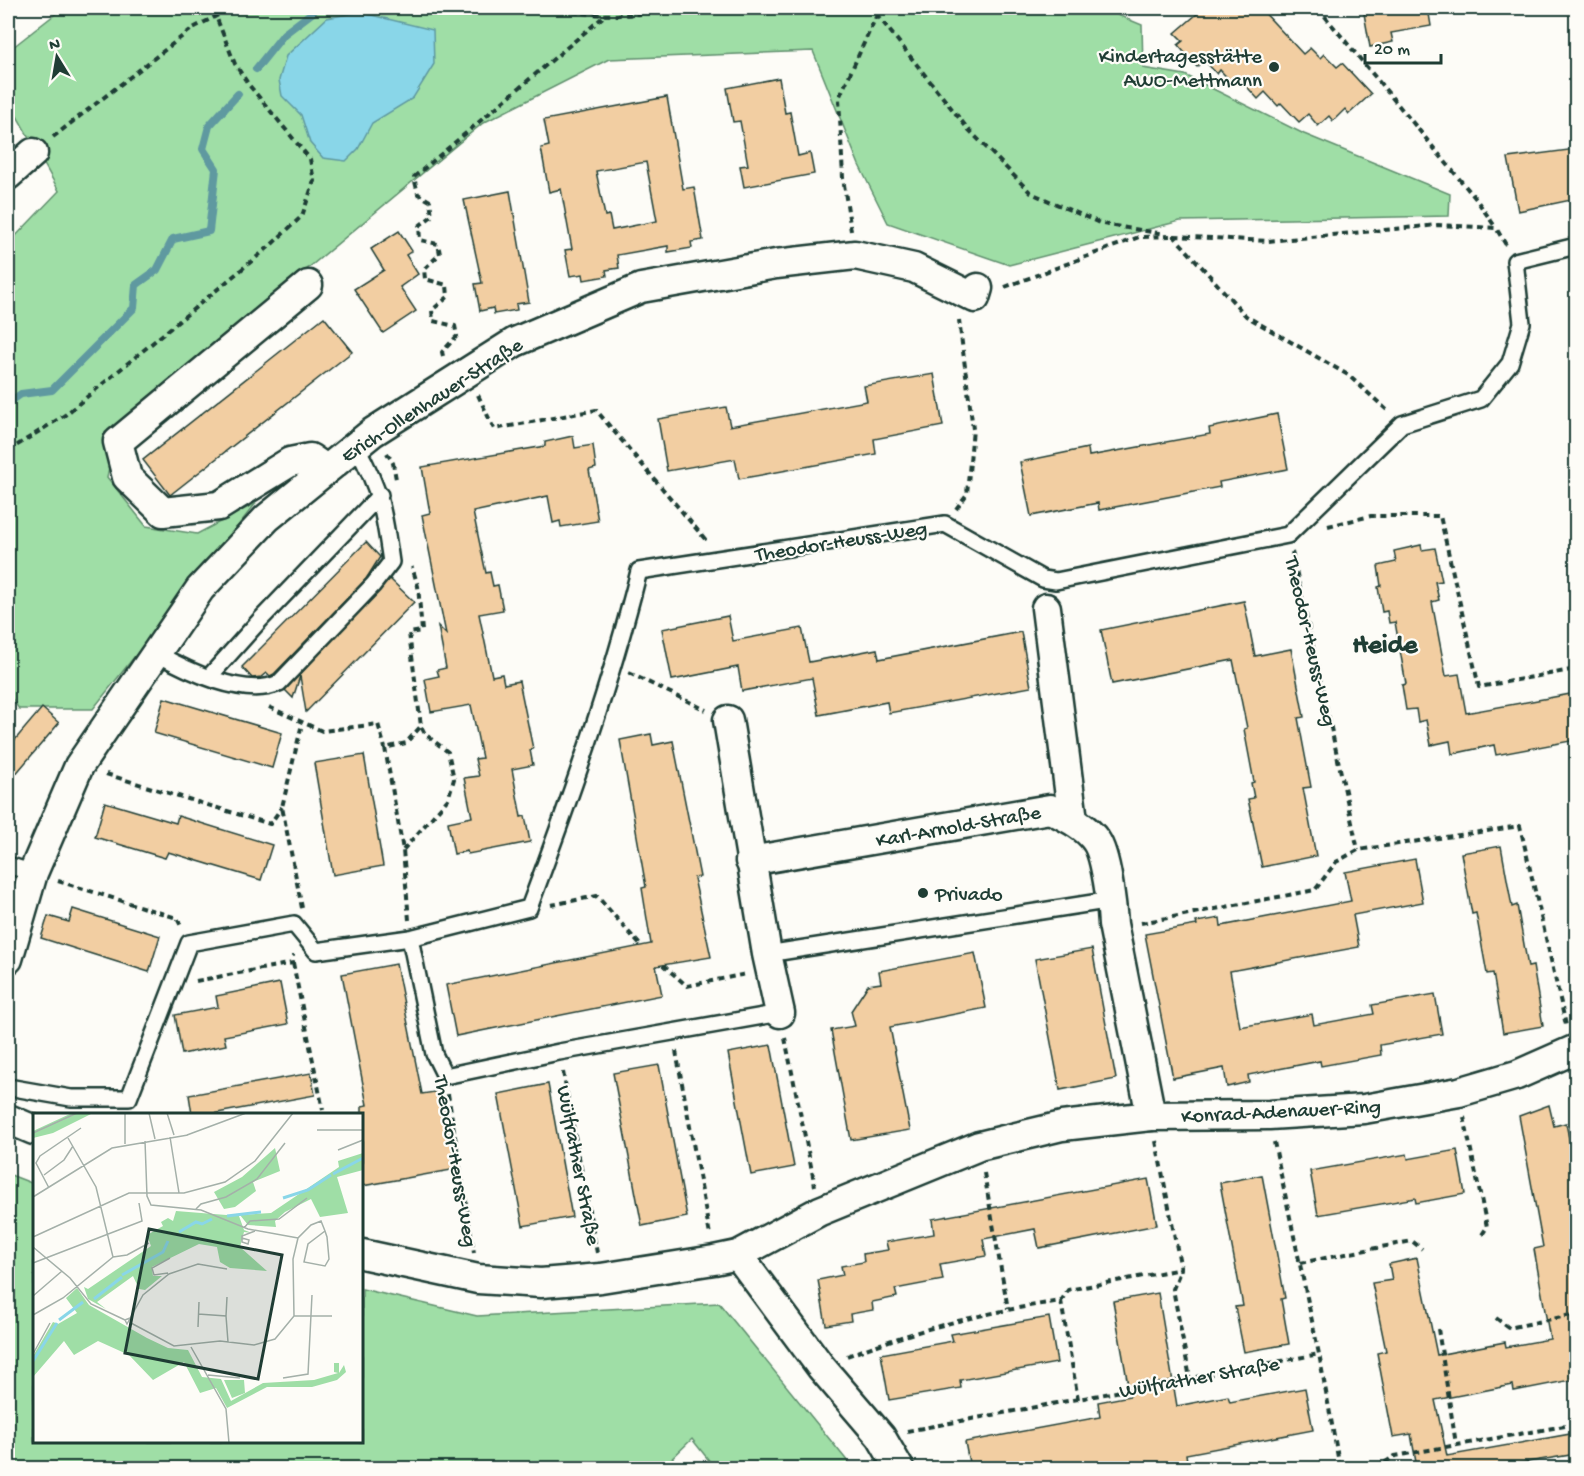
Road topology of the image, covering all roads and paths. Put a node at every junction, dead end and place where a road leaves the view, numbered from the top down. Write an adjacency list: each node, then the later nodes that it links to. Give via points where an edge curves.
1 (232, 8): 7 (path)
2 (531, 8): 9 (path)
3 (666, 8): 9 (path, via 646,14)
4 (868, 8): 8 (path)
5 (880, 8): 8 (path)
6 (1317, 8): 12 (path)
7 (215, 14): 10 (path); 22 (path, via 235,64 310,159 314,181 302,216 65,415)
8 (879, 16): 13 (path, via 968,129 1031,193 1102,224); 15 (path, via 839,98 843,178)
9 (603, 17): 19 (path, via 414,177 418,195 430,201 432,216 419,226 420,240 438,244 440,254 424,269 425,279 447,285 448,297 432,310 433,321 456,326 457,336 442,352 444,358)
10 (33, 153): 11 (street)
11 (8, 174)
12 (1496, 228): 13 (path, via 1438,225 1268,241); 16 (path)
13 (1174, 236): 18 (path, via 1139,237); 20 (path, via 1246,315 1348,375)
14 (1576, 246): 16 (lane)
15 (855, 255): 18 (street, Erich-Ollenhauer-Straße, via 914,268); 19 (street, Erich-Ollenhauer-Straße, via 776,264 641,288 515,342)
16 (1515, 261): 20 (lane, via 1522,323 1510,363 1481,399)
17 (308, 285): 23 (street, Erich-Ollenhauer-Straße, via 118,442 127,477 163,512 219,506 290,462 310,458)
18 (976, 293): 25 (path, via 958,313 973,429 967,494)
19 (467, 371): 21 (street, Erich-Ollenhauer-Straße); 27 (path, via 494,429 596,410 705,539)
20 (1402, 424): 26 (lane)
21 (356, 446): 23 (street, Erich-Ollenhauer-Straße); 24 (lane)
22 (8, 451)
23 (326, 469): 31 (street, Erich-Ollenhauer-Straße, via 267,519 200,589)
24 (380, 495): 34 (lane); 34 (lane, via 391,562 373,585 279,683 267,689)
25 (945, 524): 29 (lane, Theodor-Heuss-Weg); 32 (lane, Theodor-Heuss-Weg, via 639,571)
26 (1288, 535): 29 (lane, Theodor-Heuss-Weg, via 1056,581); 33 (path, via 1371,516 1440,516 1479,687); 42 (path, Theodor-Heuss-Weg)
27 (694, 542)
28 (412, 569): 37 (path, via 418,586 422,631 409,633)
29 (1042, 579): 30 (lane)
30 (1046, 608): 40 (street)
31 (156, 653): 34 (lane); 38 (street, Erich-Ollenhauer-Straße)
32 (615, 666): 35 (path); 45 (lane, Theodor-Heuss-Weg)
33 (1576, 669)
34 (209, 677)
35 (728, 720): 43 (street)
36 (302, 724): 39 (path)
37 (421, 726): 41 (path, via 406,743 385,748); 41 (path, via 448,752 454,779 448,799)
38 (79, 766): 39 (path, via 270,824); 44 (street, Erich-Ollenhauer-Straße)
39 (282, 807): 47 (path, via 302,907)
40 (1073, 820): 43 (street, Karl-Arnold-Straße, via 1050,808); 46 (street, Karl-Arnold-Straße, via 1097,842)
41 (403, 850): 48 (path)
42 (1358, 850): 46 (path, via 1336,862 1315,890 1148,923); 58 (path, via 1520,826)
43 (750, 861): 52 (street)
44 (20, 869): 49 (path, via 177,918); 51 (street, Erich-Ollenhauer-Straße)
45 (529, 909): 48 (lane); 50 (path, via 597,896)
46 (1112, 912): 52 (lane); 65 (street, Karl-Arnold-Straße)
47 (294, 924): 48 (lane, via 316,951); 49 (lane); 53 (path)
48 (410, 938): 60 (lane, Theodor-Heuss-Weg, via 434,1054)
49 (189, 943): 55 (lane)
50 (641, 946)
51 (8, 959)
52 (768, 962): 54 (path, via 687,986); 56 (street)
53 (293, 963): 55 (path); 63 (path)
54 (663, 965)
55 (171, 986): 61 (lane, via 129,1098 71,1098)
56 (780, 1013): 57 (lane); 69 (path)
57 (674, 1034): 59 (lane); 73 (path)
58 (1575, 1050): 62 (street, Konrad-Adenauer-Ring, via 1517,1075)
59 (559, 1052): 60 (lane); 76 (path, Wülfrather Straße)
60 (445, 1076): 77 (path, Theodor-Heuss-Weg)
61 (8, 1087)
62 (1459, 1092): 64 (street, Konrad-Adenauer-Ring, via 1364,1108); 70 (path, via 1487,1227)
63 (323, 1110)
64 (1269, 1115): 65 (street, Konrad-Adenauer-Ring); 74 (path)
65 (1151, 1116): 68 (street, Konrad-Adenauer-Ring, via 1062,1126); 75 (path)
66 (8, 1119): 67 (street)
67 (33, 1130)
68 (979, 1146): 69 (street, Konrad-Adenauer-Ring); 79 (path)
69 (820, 1211): 73 (street, Konrad-Adenauer-Ring)
70 (1479, 1238)
71 (1422, 1249): 74 (path, via 1412,1241)
72 (363, 1254): 77 (street)
73 (726, 1257): 76 (street); 84 (street)
74 (1300, 1263): 83 (path)
75 (1180, 1269): 78 (path, via 1068,1290); 85 (path, via 1173,1289)
76 (601, 1278): 77 (street, via 541,1283)
77 (478, 1279)
78 (1061, 1301): 79 (path); 86 (path)
79 (1008, 1309): 84 (path, via 906,1334)
80 (1576, 1314): 81 (path, via 1509,1328)
81 (1496, 1318)
82 (1438, 1329): 89 (path)
83 (1319, 1354): 85 (path, Wülfrather Straße); 91 (path)
84 (821, 1366): 88 (street)
85 (1190, 1378): 86 (path, Wülfrather Straße)
86 (1078, 1399): 88 (path, Wülfrather Straße)
87 (1576, 1424): 89 (path)
88 (881, 1437): 90 (street)
89 (1456, 1444): 92 (path, via 1395,1456)
90 (899, 1468)
91 (1340, 1468)
92 (1376, 1468)

